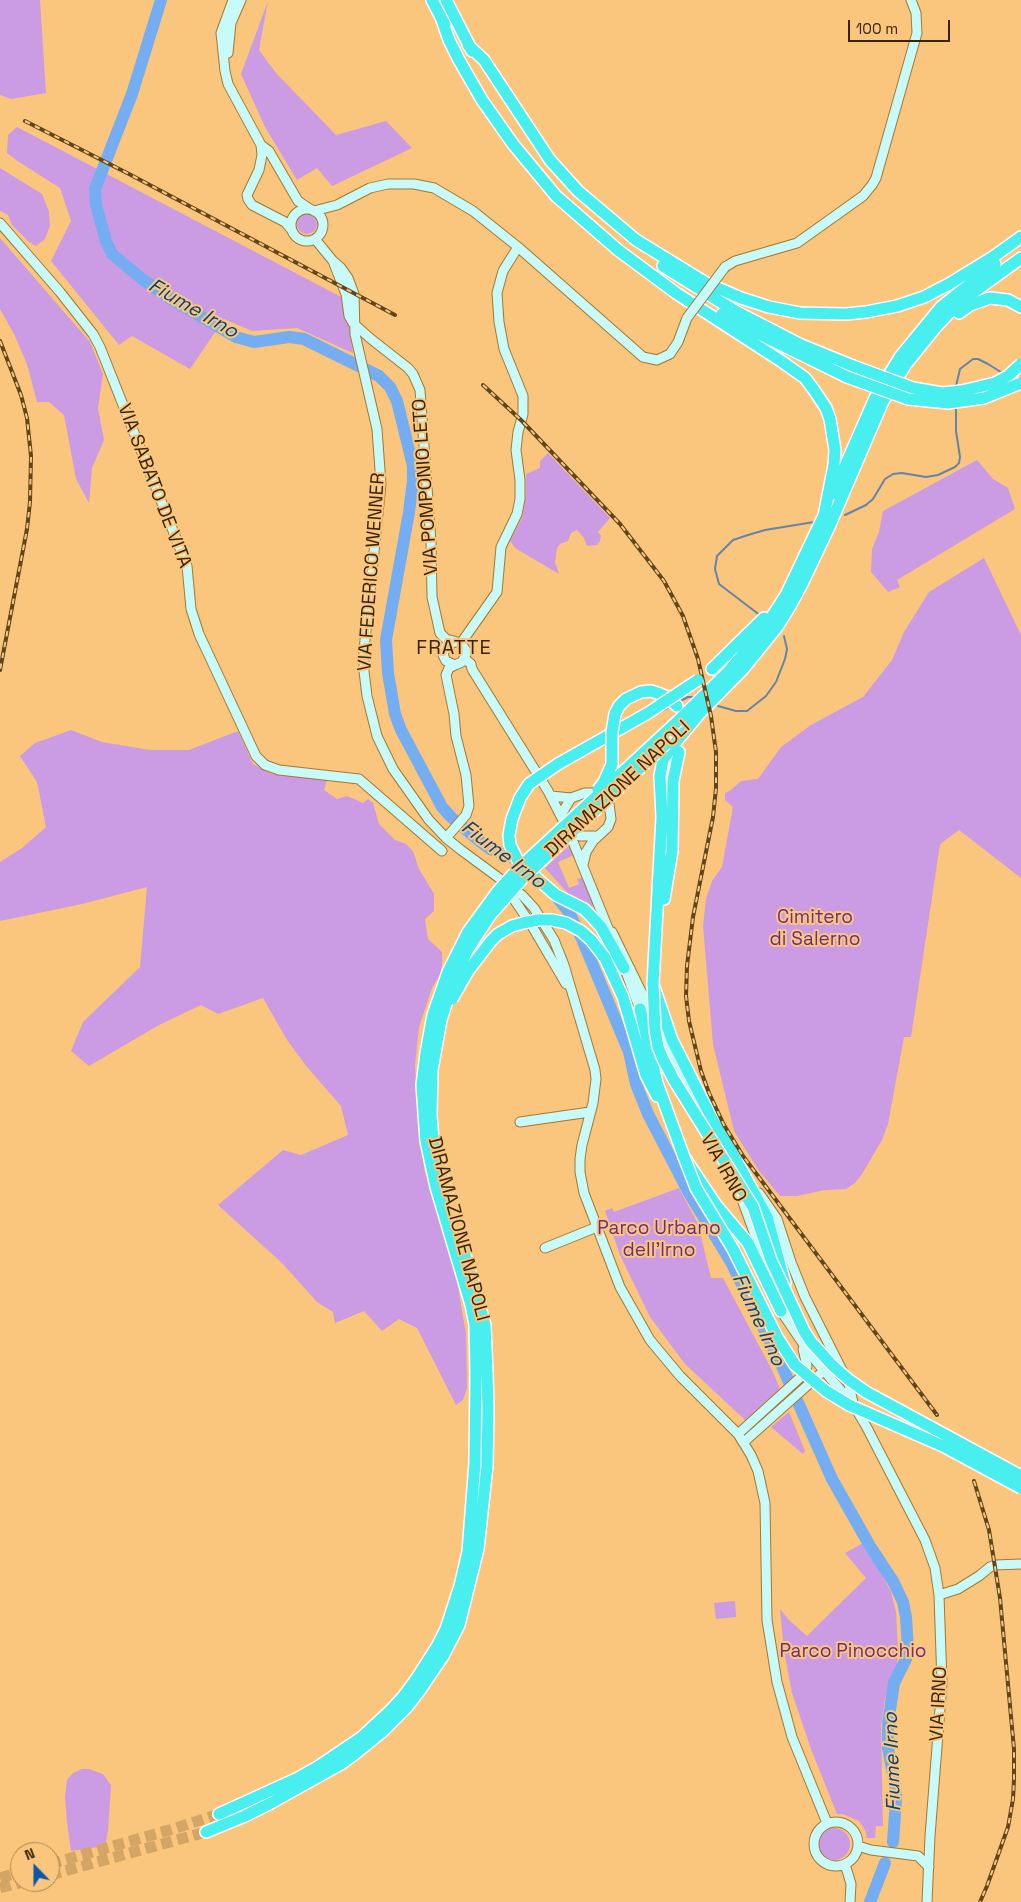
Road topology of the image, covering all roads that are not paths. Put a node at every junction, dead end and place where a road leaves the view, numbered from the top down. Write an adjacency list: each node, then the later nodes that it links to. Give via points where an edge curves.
1 (233, 0): 8 (main road, via 221,33 228,84)
2 (241, 0): 8 (main road, via 231,23 227,48)
3 (432, 0): 6 (highway)
4 (446, 0): 7 (highway)
5 (911, 0): 18 (main road, bridge, via 916,13 917,33 872,185 863,196 797,243 735,261 725,267 687,318 670,354 657,360 646,358)
6 (442, 20): 24 (highway, bridge, via 480,84 535,164 574,206 689,294 741,325 847,377 908,399 948,403 984,398); 25 (highway, via 449,40 482,100 562,203 618,250 676,292 805,378 828,414 834,444 834,465)
7 (468, 45): 15 (highway, via 484,60 550,160 578,191 636,240 706,283 741,298 800,313 846,314 897,306 949,284); 23 (highway, bridge, via 545,164 571,192 632,244 735,311 799,344 912,388 942,393 962,392 990,385 1008,376)
8 (234, 92): 9 (main road)
9 (261, 144): 10 (main road); 11 (main road)
10 (259, 170): 11 (main road, via 272,167); 14 (main road, via 248,199 252,205 288,223)
11 (293, 193): 12 (main road, via 301,204)
12 (312, 210): 14 (main road, via 295,214); 16 (main road, via 322,218 323,227); 18 (main road, via 337,205 370,188 414,184 448,195)
13 (0, 223): 40 (main road, VIA SABATO DE VITA, via 71,306 100,347 187,566 191,609 199,634 256,756 278,770 359,779)
14 (291, 229): 16 (main road, via 300,240)
15 (1021, 237)
16 (316, 239): 21 (main road, VIA FEDERICO WENNER, via 348,278 354,294)
17 (1021, 245): 25 (highway, DIRAMAZIONE NAPOLI, via 942,307 900,358 871,405)
18 (518, 247): 27 (main road, via 503,271 497,293 504,349 523,396 516,450 520,499 517,514 501,547 497,592)
19 (1021, 258): 22 (highway, DIRAMAZIONE NAPOLI, via 949,313)
20 (1021, 306): 22 (highway, via 1001,298 970,305)
21 (353, 323): 27 (main road, VIA POMPONIO LETO, via 408,368 420,390 432,542 432,597 440,633 446,639); 39 (main road, VIA FEDERICO WENNER, via 377,429 381,484 364,637 367,696 378,736 393,769 429,820)
22 (915, 352): 33 (highway, DIRAMAZIONE NAPOLI, via 883,401 826,534 790,606 747,664)
23 (1021, 364)
24 (1021, 383)
25 (824, 516): 26 (highway, DIRAMAZIONE NAPOLI)
26 (786, 595): 30 (highway); 42 (highway, DIRAMAZIONE NAPOLI, bridge, via 734,666)
27 (458, 642): 28 (main road, via 467,652); 29 (main road, via 446,646 443,655 446,661)
28 (465, 659): 29 (main road); 34 (main road, VIA IRNO)
29 (455, 665): 39 (main road, via 446,675 469,806 466,815)
30 (712, 669)
31 (698, 680): 45 (highway, bridge, via 633,722 544,772 529,784 520,798 510,829 510,845 522,866 556,895 584,909 601,928)
32 (677, 706): 42 (highway, bridge, via 667,697 651,692 640,692 619,706 614,714 613,758 604,782 522,859)
33 (672, 748): 44 (highway, via 672,851); 44 (highway, via 663,760 660,776 662,817); 48 (highway, DIRAMAZIONE NAPOLI, bridge, via 522,879 496,908 468,948)
34 (551, 796): 35 (main road); 36 (main road, VIA IRNO)
35 (571, 798): 36 (main road); 38 (main road, via 592,793 609,804 611,819 608,827)
36 (561, 815): 37 (main road, VIA IRNO)
37 (569, 832): 38 (main road); 41 (main road, VIA IRNO)
38 (596, 836): 41 (main road, via 586,852)
39 (446, 838): 50 (main road, VIA FEDERICO WENNER, via 522,895 546,924 560,957 595,1070)
40 (442, 851)
41 (583, 865): 43 (main road, VIA IRNO)
42 (513, 874): 61 (highway, DIRAMAZIONE NAPOLI, bridge, via 468,932 448,972 433,1015 422,1085 430,1166 471,1304)
43 (605, 920): 45 (main road, VIA IRNO); 53 (main road, VIA IRNO, via 680,1072)
44 (657, 925): 46 (highway)
45 (624, 968): 47 (main road, VIA IRNO)
46 (654, 984): 53 (highway, via 672,1040); 56 (highway, bridge, via 658,1047 674,1080 753,1207 771,1260 782,1280)
47 (640, 1009): 49 (highway); 56 (main road, VIA IRNO, via 668,1075 743,1200 772,1280)
48 (441, 1020): 49 (highway, bridge, via 468,971 498,934 512,926 538,920 566,922 591,940 605,958 623,997 649,1082); 61 (highway, DIRAMAZIONE NAPOLI, bridge, via 432,1070 433,1140 484,1325)
49 (665, 1107): 52 (highway)
50 (590, 1112): 51 (main road); 54 (main road, VIA FEDERICO WENNER, via 580,1172)
51 (520, 1122)
52 (684, 1157): 56 (highway, bridge, via 716,1205 748,1243); 68 (highway, bridge, via 696,1188 733,1249 777,1338 795,1365 849,1405 943,1446)
53 (735, 1158): 56 (highway, bridge, via 770,1228); 57 (main road, VIA IRNO, via 777,1219 787,1253)
54 (597, 1228): 55 (main road); 65 (main road, VIA FEDERICO WENNER, via 620,1287 650,1340 680,1376)
55 (545, 1248)
56 (786, 1308): 58 (main road, VIA IRNO); 67 (highway, bridge, via 811,1342 849,1380)
57 (816, 1319): 58 (main road, via 816,1325 809,1333 803,1335); 59 (main road, VIA IRNO)
58 (795, 1330): 60 (main road, VIA IRNO); 65 (main road, via 807,1364 806,1371)
59 (832, 1350): 60 (main road, via 831,1363); 64 (main road, VIA IRNO, via 849,1384)
60 (824, 1371): 62 (main road, VIA IRNO); 63 (main road)
61 (482, 1373): 71 (highway, DIRAMAZIONE NAPOLI, via 488,1409 486,1466 475,1530 446,1629 403,1697 377,1724)
62 (833, 1380): 63 (main road); 64 (main road, VIA IRNO)
63 (812, 1382): 66 (main road)
64 (854, 1406): 70 (main road, VIA IRNO, via 925,1540)
65 (738, 1434): 66 (main road, VIA FEDERICO WENNER)
66 (744, 1442): 73 (main road, VIA FEDERICO WENNER, via 762,1486 766,1526 767,1620 777,1682 792,1737)
67 (1021, 1476)
68 (1021, 1488)
69 (1021, 1564): 70 (main road, via 990,1567 958,1588)
70 (940, 1595): 75 (main road, VIA IRNO, via 942,1683)
71 (321, 1770): 72 (highway, DIRAMAZIONE NAPOLI); 74 (highway, DIRAMAZIONE NAPOLI, via 245,1816)
72 (219, 1814)
73 (827, 1823): 76 (main road, via 846,1824 855,1833); 78 (main road, via 815,1835 816,1854 830,1865)
74 (206, 1832)
75 (930, 1842): 77 (main road); 79 (main road, VIA IRNO)
76 (858, 1846): 77 (main road); 78 (main road)
77 (918, 1856): 79 (main road)
78 (845, 1864): 80 (main road, via 851,1884)
79 (929, 1868): 81 (main road, VIA IRNO)
80 (850, 1902)
81 (927, 1902)

